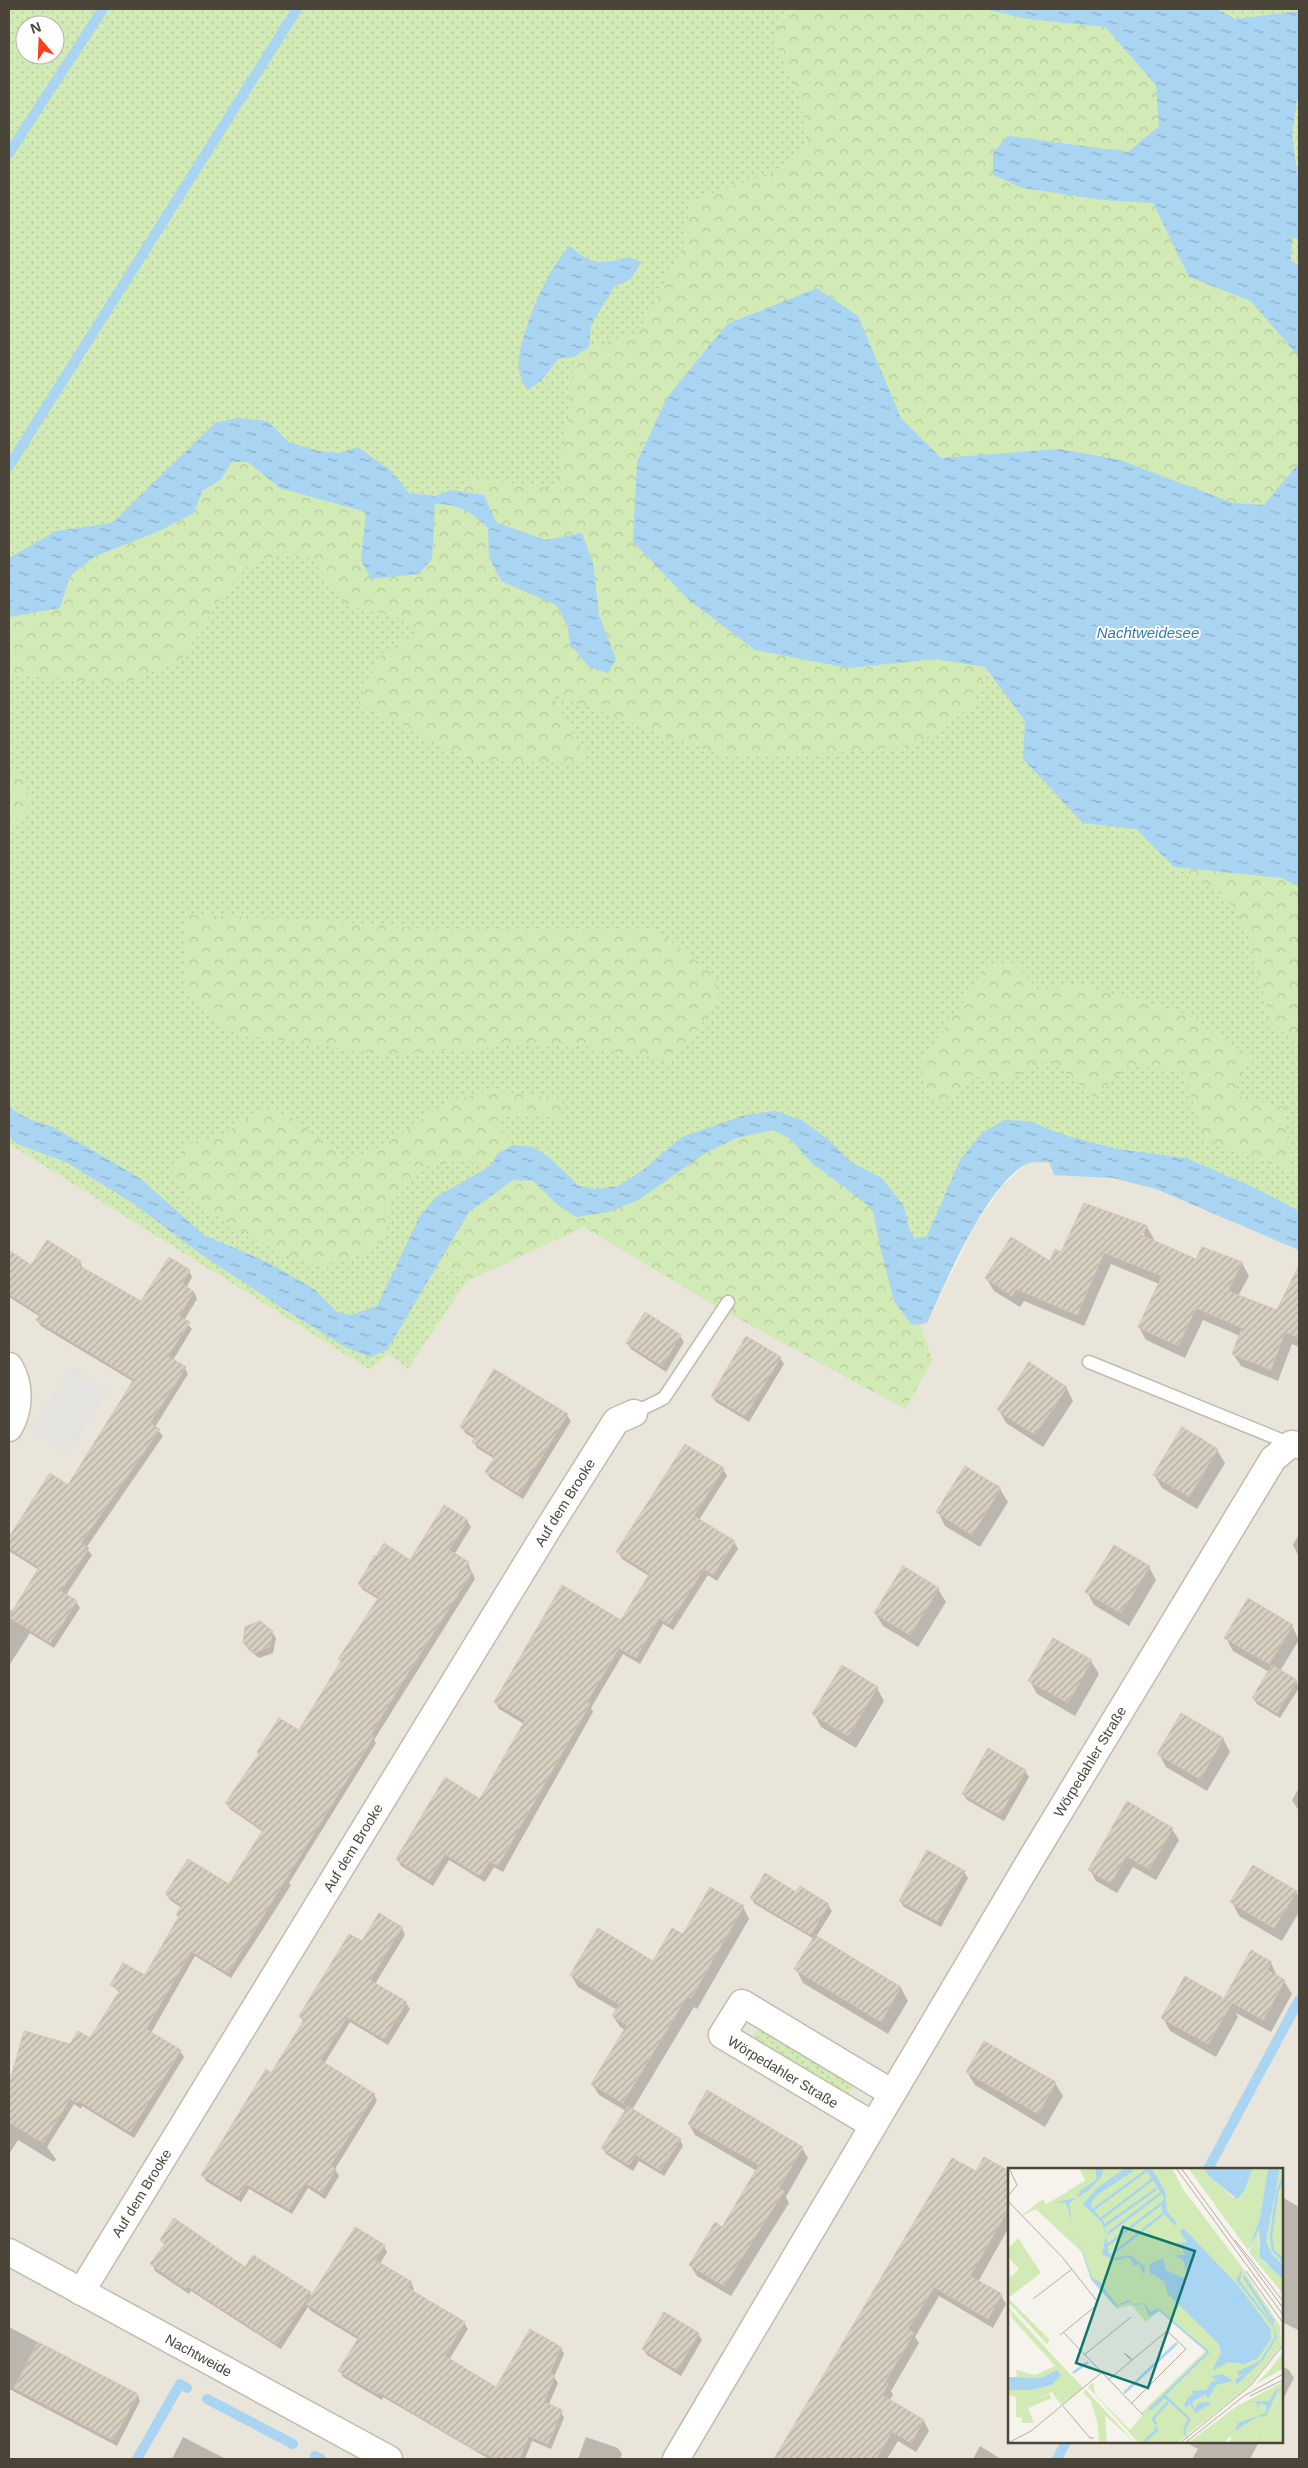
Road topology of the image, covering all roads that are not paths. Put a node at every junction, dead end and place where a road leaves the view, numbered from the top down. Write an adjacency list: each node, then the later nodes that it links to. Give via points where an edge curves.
1 (728, 1302): 4 (lane, via 664,1398)
2 (1090, 1362): 6 (lane)
3 (12, 1375): 5 (street, via 18,1395 15,1417)
4 (634, 1413): 10 (street, Auf dem Brooke, via 616,1421 551,1524)
5 (9, 1428)
6 (1295, 1444): 7 (street, Wörpedahler Straße, via 1273,1459)
7 (892, 2093): 8 (street, Wörpedahler Straße); 8 (street, Wörpedahler Straße, via 742,2002 722,2035)
8 (873, 2125): 12 (street, Wörpedahler Straße)
9 (9, 2252): 10 (street, Nachtweide)
10 (81, 2292): 11 (street, Nachtweide)
11 (389, 2459)
12 (676, 2459)

